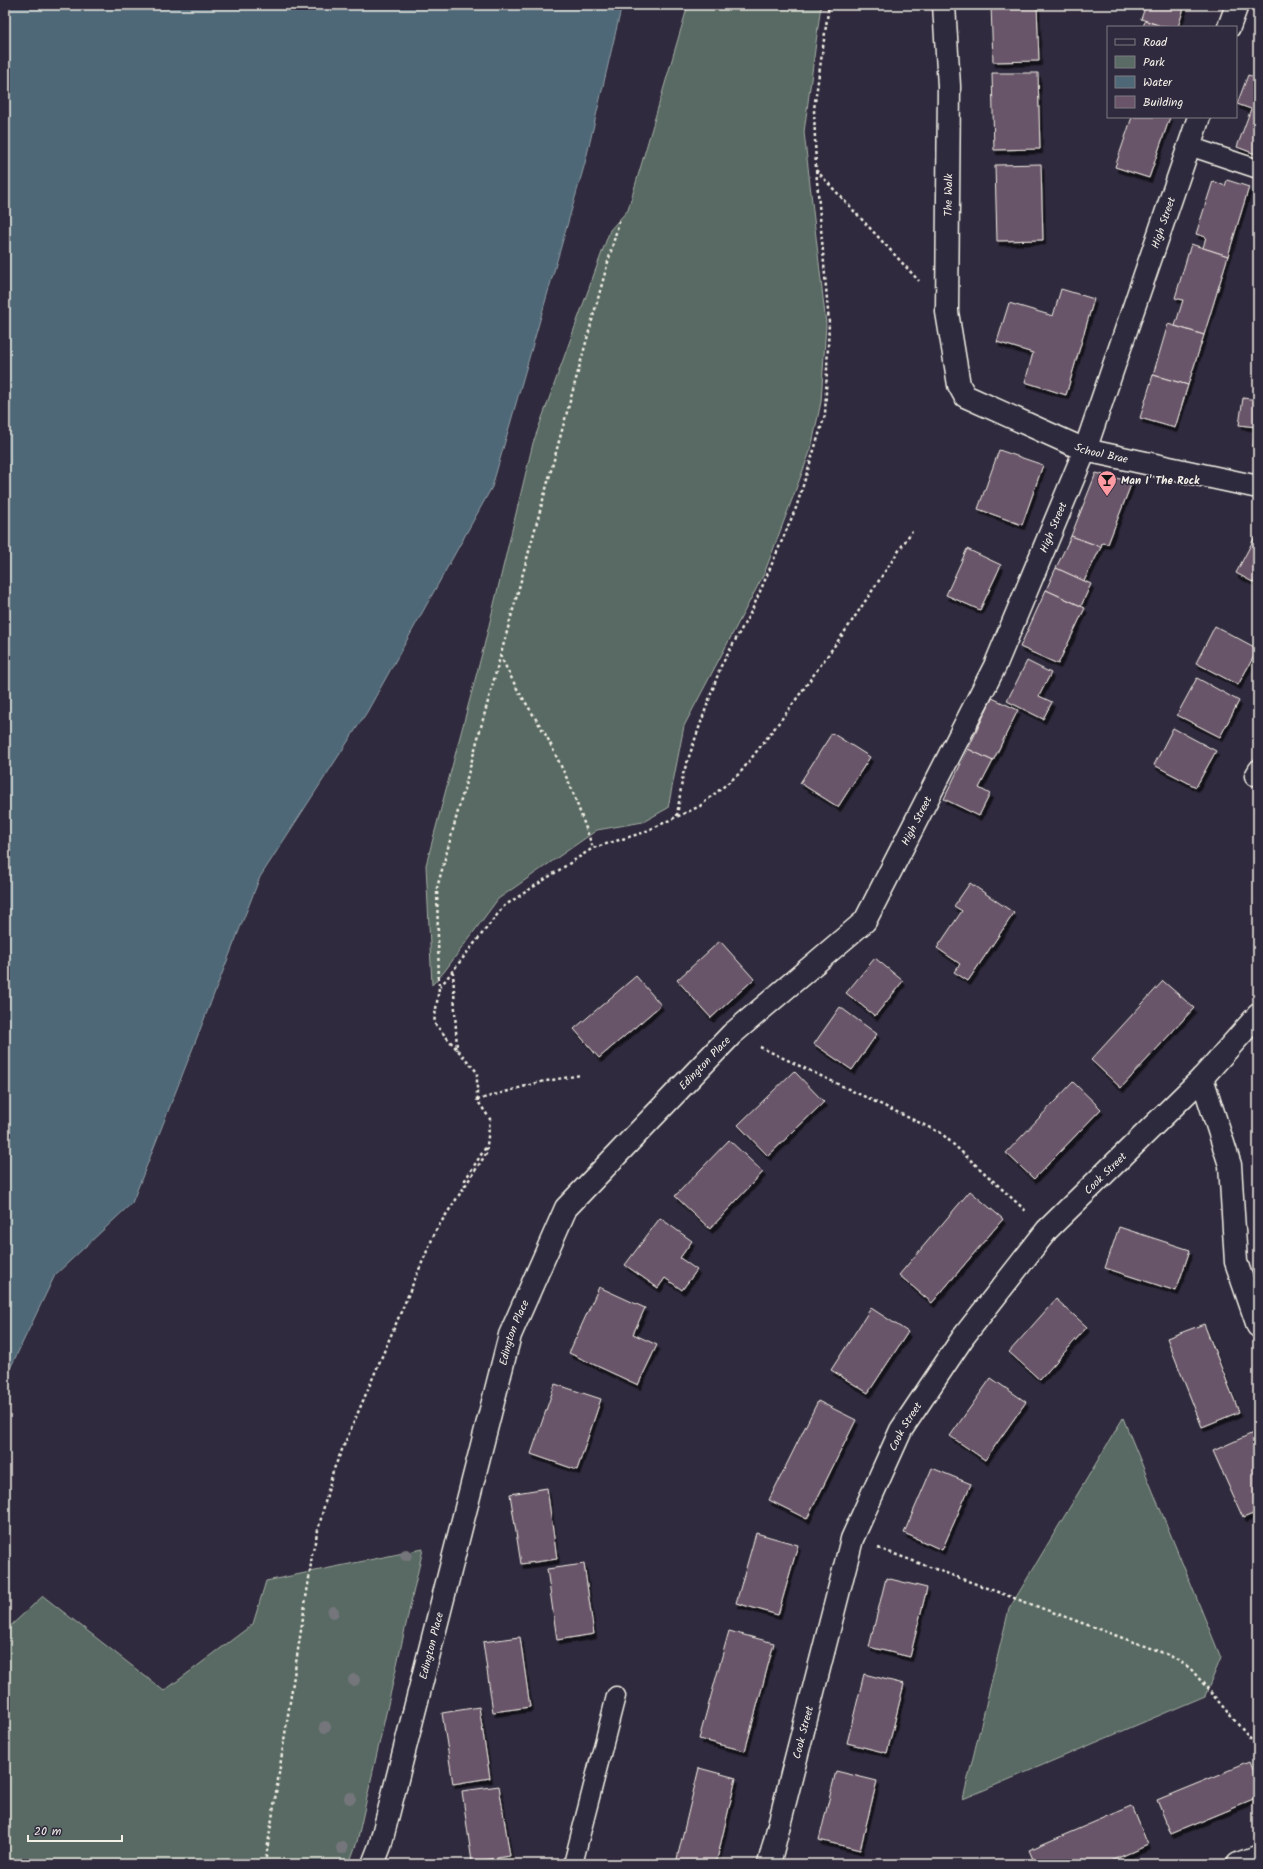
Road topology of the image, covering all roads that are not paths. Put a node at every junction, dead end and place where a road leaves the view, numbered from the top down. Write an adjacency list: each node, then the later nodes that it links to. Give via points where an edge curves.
1 (944, 5): 7 (street, The Walk, via 949,86 947,312)
2 (1237, 5): 3 (street)
3 (1230, 26)
4 (1199, 118): 5 (street, High Street)
5 (1189, 146): 6 (lane); 8 (street, High Street)
6 (1258, 169)
7 (959, 385): 8 (street, School Brae, via 965,396)
8 (1084, 450): 9 (street, School Brae); 10 (street, High Street, via 995,666)
9 (1258, 487)
10 (865, 921): 16 (street, Edington Place, via 732,1034 566,1208 510,1335 384,1831)
11 (1258, 1015): 12 (street, Cook Street)
12 (1202, 1078): 13 (street, via 1230,1165 1236,1262); 18 (street, Cook Street, via 1047,1230 964,1336 901,1430 852,1539)
13 (1258, 1326)
14 (616, 1696): 17 (lane)
15 (1258, 1856): 19 (street)
16 (373, 1864)
17 (573, 1864)
18 (769, 1864)
19 (1238, 1864)

